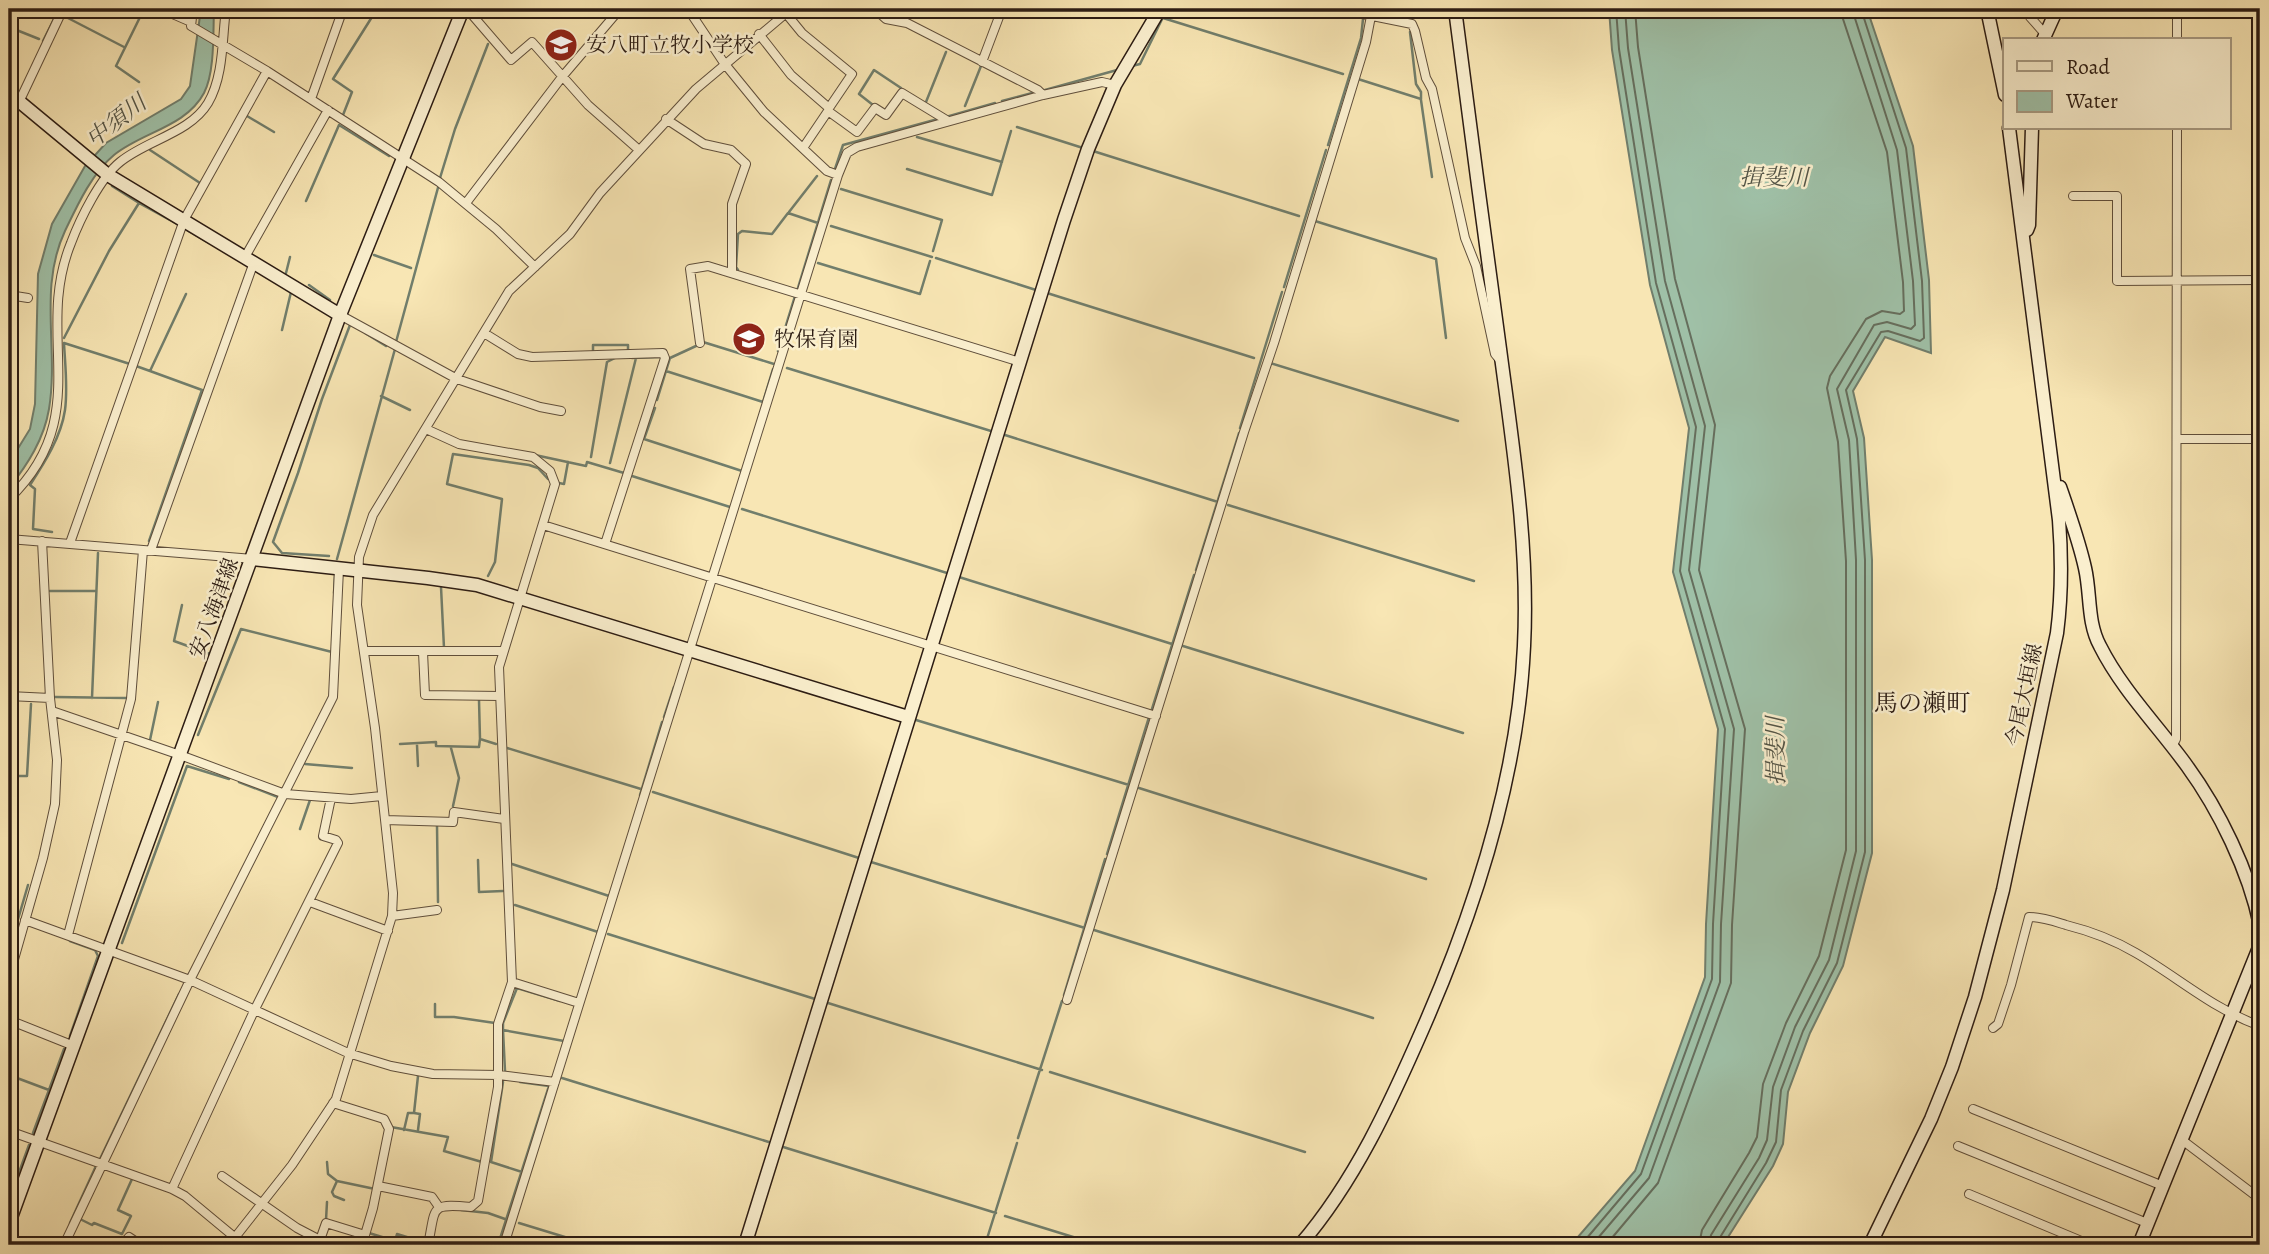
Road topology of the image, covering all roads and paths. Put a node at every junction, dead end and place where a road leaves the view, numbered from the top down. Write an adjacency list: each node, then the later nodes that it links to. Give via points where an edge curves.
1 (63, 9): 32 (street)
2 (161, 9): 20 (street)
3 (193, 9): 20 (street)
4 (226, 9): 24 (street)
5 (343, 9): 33 (street)
6 (465, 9): 28 (street, via 511,60 532,42); 43 (street, 安八海津線)
7 (620, 9): 28 (street)
8 (688, 9): 26 (street)
9 (875, 9): 25 (street, via 886,19 907,23)
10 (1002, 9): 25 (street)
11 (1160, 9): 29 (street)
12 (1338, 9): 19 (street)
13 (1455, 9): 61 (street)
14 (1987, 9): 30 (street)
15 (2028, 9): 22 (street)
16 (2057, 9): 22 (street)
17 (2177, 9): 23 (street)
18 (786, 10): 21 (street); 35 (street, via 802,33 852,74)
19 (1371, 16): 61 (street, via 1412,24 1415,31 1494,354); 90 (street)
20 (194, 25): 24 (street)
21 (759, 34): 26 (street); 35 (street, via 791,75)
22 (2044, 37)
23 (2177, 38)
24 (218, 41): 27 (street); 44 (street, via 218,79 201,113)
25 (982, 62): 31 (street)
26 (724, 63): 36 (street); 41 (street, via 764,112)
27 (267, 71): 33 (street); 48 (street)
28 (562, 77): 42 (street); 47 (street)
29 (1115, 85): 31 (street, via 1102,82); 62 (street, via 1080,173)
30 (2003, 85)
31 (1043, 95): 37 (street)
32 (14, 96): 44 (street)
33 (311, 99): 34 (street)
34 (328, 110): 43 (street); 50 (street)
35 (829, 110): 37 (street, via 857,132 875,108 886,115 902,93); 41 (street)
36 (666, 119): 42 (street); 52 (street, via 704,144 731,150 746,164 732,204)
37 (948, 121): 45 (street, via 857,147 847,153)
38 (2009, 130): 49 (street, 今尾大垣線)
39 (2032, 130): 49 (street, via 2029,225)
40 (2177, 130): 53 (street)
41 (803, 148): 45 (street, via 827,172)
42 (639, 150): 51 (street, via 570,234)
43 (402, 157): 47 (street); 58 (street, 安八海津線)
44 (106, 173): 48 (street); 69 (street, via 62,267 56,420 35,469)
45 (838, 175): 56 (street)
46 (2073, 196): 53 (street, via 2117,196 2117,281)
47 (466, 203): 51 (street)
48 (184, 220): 50 (street); 73 (street)
49 (2024, 236): 68 (street, 今尾大垣線)
50 (249, 259): 58 (street); 75 (street)
51 (535, 267): 59 (street, via 509,291)
52 (732, 273): 56 (street); 60 (street, via 708,266 691,269)
53 (2177, 280): 54 (street); 66 (street)
54 (2260, 280)
55 (9, 295): 57 (street)
56 (802, 296): 62 (street); 79 (street)
57 (28, 298)
58 (340, 315): 63 (street); 76 (street, 安八海津線)
59 (484, 333): 63 (street); 74 (street, via 510,350 533,357 663,353)
60 (700, 343)
61 (1502, 360): 151 (street, via 1521,508 1526,597 1521,686 1498,819 1436,998 1392,1100 1352,1175)
62 (1020, 362): 81 (street)
63 (457, 379): 64 (street); 65 (street)
64 (561, 411)
65 (426, 429): 70 (street, via 459,444 544,463 555,484); 78 (street, via 373,515)
66 (2177, 439): 67 (street); 93 (street, via 2176,739)
67 (2260, 439)
68 (2054, 481): 93 (street, via 2060,487 2085,569 2091,621 2099,645); 152 (street, 今尾大垣線, via 2062,595 1995,928 1952,1067)
69 (9, 499)
70 (543, 526): 74 (street); 80 (street)
71 (9, 539): 72 (street)
72 (42, 541): 73 (street); 88 (street)
73 (70, 543): 75 (street)
74 (605, 544): 79 (street)
75 (147, 550): 76 (street); 92 (street)
76 (253, 559): 77 (street); 94 (street, 安八海津線)
77 (339, 569): 78 (street); 95 (street, via 333,697)
78 (358, 570): 80 (street, via 477,585); 83 (street, via 357,605)
79 (713, 578): 81 (street); 82 (street)
80 (521, 597): 82 (street); 84 (street)
81 (931, 646): 90 (street); 91 (street)
82 (691, 650): 91 (street); 113 (street)
83 (365, 651): 85 (street); 96 (street)
84 (503, 651): 85 (street); 87 (street)
85 (423, 652): 87 (street, via 425,695)
86 (9, 696): 88 (street)
87 (500, 696): 98 (street)
88 (50, 698): 89 (street)
89 (52, 711): 92 (street); 103 (street, via 55,804)
90 (1156, 716): 112 (street)
91 (908, 717): 150 (street)
92 (123, 735): 94 (street); 106 (street)
93 (2172, 747): 104 (street, via 2218,812)
94 (180, 755): 95 (street); 108 (street, 安八海津線)
95 (285, 794): 97 (street); 110 (street)
96 (382, 796): 97 (street); 99 (street)
97 (331, 798): 100 (street, via 323,836 338,843)
98 (504, 819): 99 (street, via 454,812 453,822); 111 (street)
99 (385, 820): 102 (street)
100 (310, 902): 105 (street); 114 (street)
101 (436, 910): 102 (street)
102 (392, 916): 105 (street)
103 (25, 920): 106 (street); 109 (street)
104 (2260, 921)
105 (388, 930): 120 (street)
106 (68, 936): 108 (street)
107 (2260, 945): 115 (street)
108 (108, 950): 110 (street); 119 (street, 安八海津線)
109 (9, 977)
110 (190, 980): 114 (street); 129 (street)
111 (512, 982): 113 (street); 121 (street, via 498,1024)
112 (1067, 1000)
113 (579, 1003): 122 (street)
114 (254, 1011): 120 (street); 133 (street)
115 (2233, 1014): 117 (street); 118 (street, via 2115,942 2029,917 2011,985); 126 (street)
116 (9, 1020): 119 (street)
117 (2260, 1026)
118 (1993, 1028)
119 (74, 1046): 127 (street, 安八海津線)
120 (348, 1054): 121 (street, via 433,1074); 123 (street)
121 (499, 1075): 122 (street); 137 (street, via 478,1201 471,1207)
122 (555, 1082): 149 (street)
123 (333, 1104): 131 (street, via 384,1119 389,1129); 136 (street)
124 (1973, 1109): 132 (street)
125 (9, 1131): 127 (street)
126 (2182, 1140): 132 (street); 135 (street)
127 (39, 1142): 129 (street); 138 (street, 安八海津線)
128 (1958, 1146): 139 (street)
129 (101, 1164): 133 (street); 142 (street)
130 (222, 1176): 136 (street)
131 (378, 1186): 137 (street, via 432,1197); 140 (street)
132 (2163, 1186): 139 (street)
133 (172, 1189): 141 (street)
134 (1969, 1194): 153 (street)
135 (2260, 1199)
136 (262, 1203): 140 (street, via 320,1240 326,1223); 141 (street)
137 (439, 1207): 148 (street)
138 (9, 1223)
139 (2147, 1223): 154 (street)
140 (365, 1235): 147 (street)
141 (236, 1237): 145 (street); 146 (street)
142 (64, 1245)
143 (122, 1245): 144 (street, via 129,1237)
144 (141, 1245)
145 (229, 1245)
146 (244, 1245)
147 (362, 1245)
148 (428, 1245)
149 (504, 1245)
150 (745, 1245)
151 (1300, 1245)
152 (1870, 1245)
153 (2091, 1245)
154 (2139, 1245)

